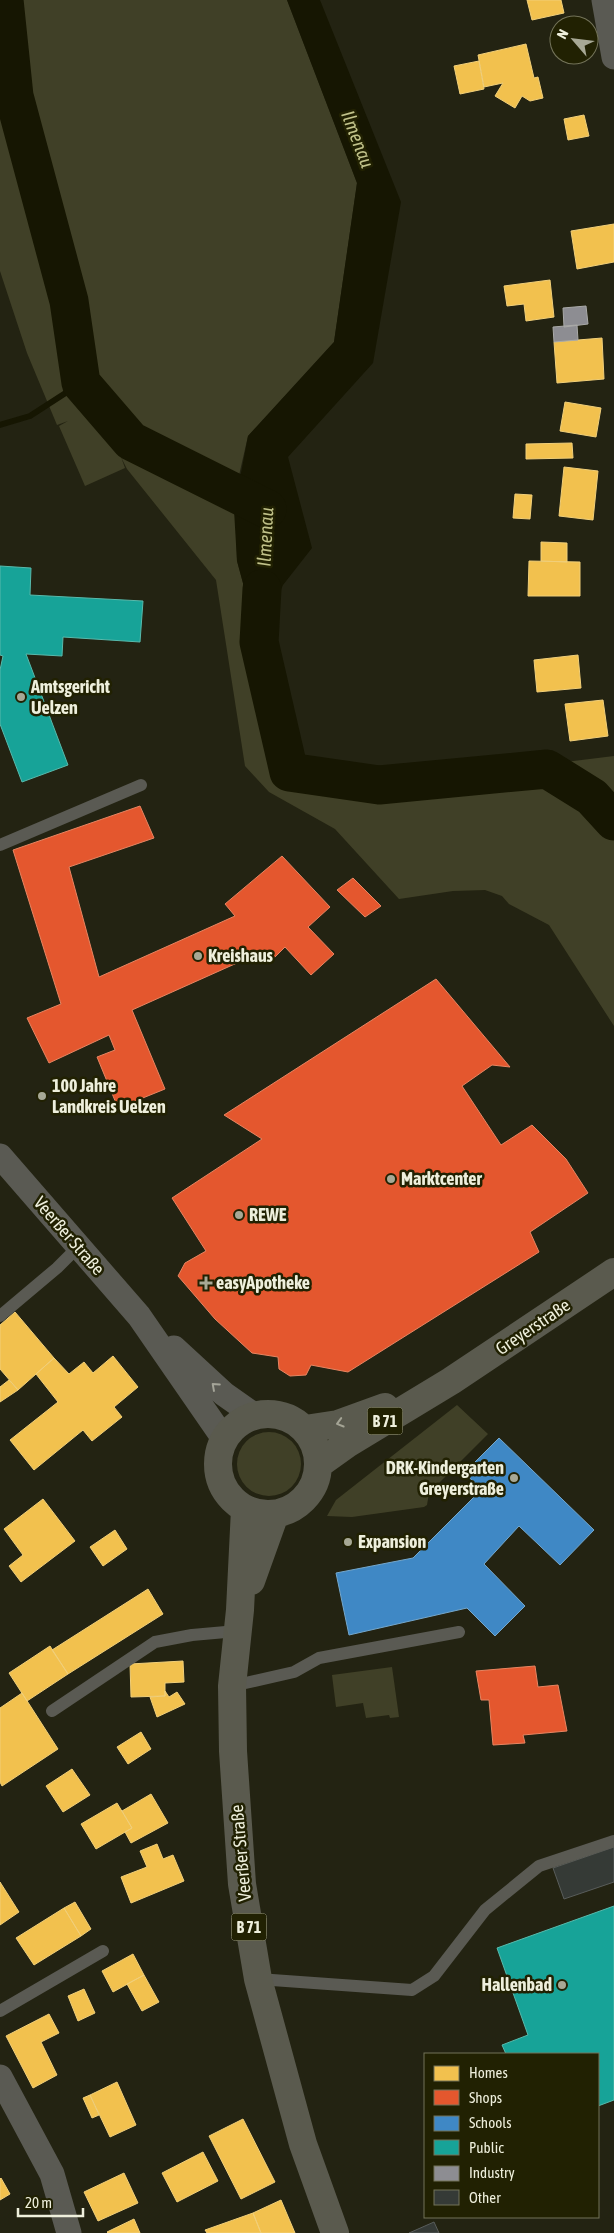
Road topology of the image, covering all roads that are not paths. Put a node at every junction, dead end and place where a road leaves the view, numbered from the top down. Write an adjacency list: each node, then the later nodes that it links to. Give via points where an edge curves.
1 (604, 0): 2 (street)
2 (614, 57)
3 (142, 785): 4 (lane)
4 (0, 845)
5 (0, 1156): 6 (street, Veerßer Straße)
6 (78, 1247): 8 (lane); 9 (street, Veerßer Straße)
7 (614, 1272): 10 (main road, Greyerstraße / B 71)
8 (0, 1316)
9 (139, 1316): 11 (street, Veerßer Straße, one-way to 9, via 224,1394); 13 (street, Veerßer Straße)
10 (451, 1381): 12 (main road, Greyerstraße / B 71, one-way to 12, via 338,1424); 14 (main road, Greyerstraße / B 71)
11 (254, 1416): 12 (main road, via 281,1415); 13 (main road, via 237,1425)
12 (305, 1428): 14 (main road, via 317,1451)
13 (224, 1439): 15 (main road, via 219,1458 220,1478 225,1490)
14 (319, 1464): 16 (main road, via 311,1491 289,1510)
15 (245, 1509): 16 (main road, via 259,1514); 17 (main road, Veerßer Straße / B 71)
16 (275, 1514): 17 (main road, Veerßer Straße / B 71)
17 (239, 1621): 19 (main road, Veerßer Straße / B 71); 20 (lane, via 154,1642)
18 (459, 1632): 19 (lane, via 319,1658 294,1672)
19 (232, 1686): 23 (main road, Veerßer Straße / B 71, via 232,1751 242,1884)
20 (52, 1711)
21 (614, 1841): 23 (lane, via 539,1866 485,1910 434,1976 412,1990)
22 (103, 1951): 24 (lane)
23 (258, 1979): 27 (main road, Veerßer Straße / B 71, via 303,2144)
24 (0, 2011)
25 (0, 2077): 26 (street, via 52,2174)
26 (69, 2233)
27 (335, 2233)

